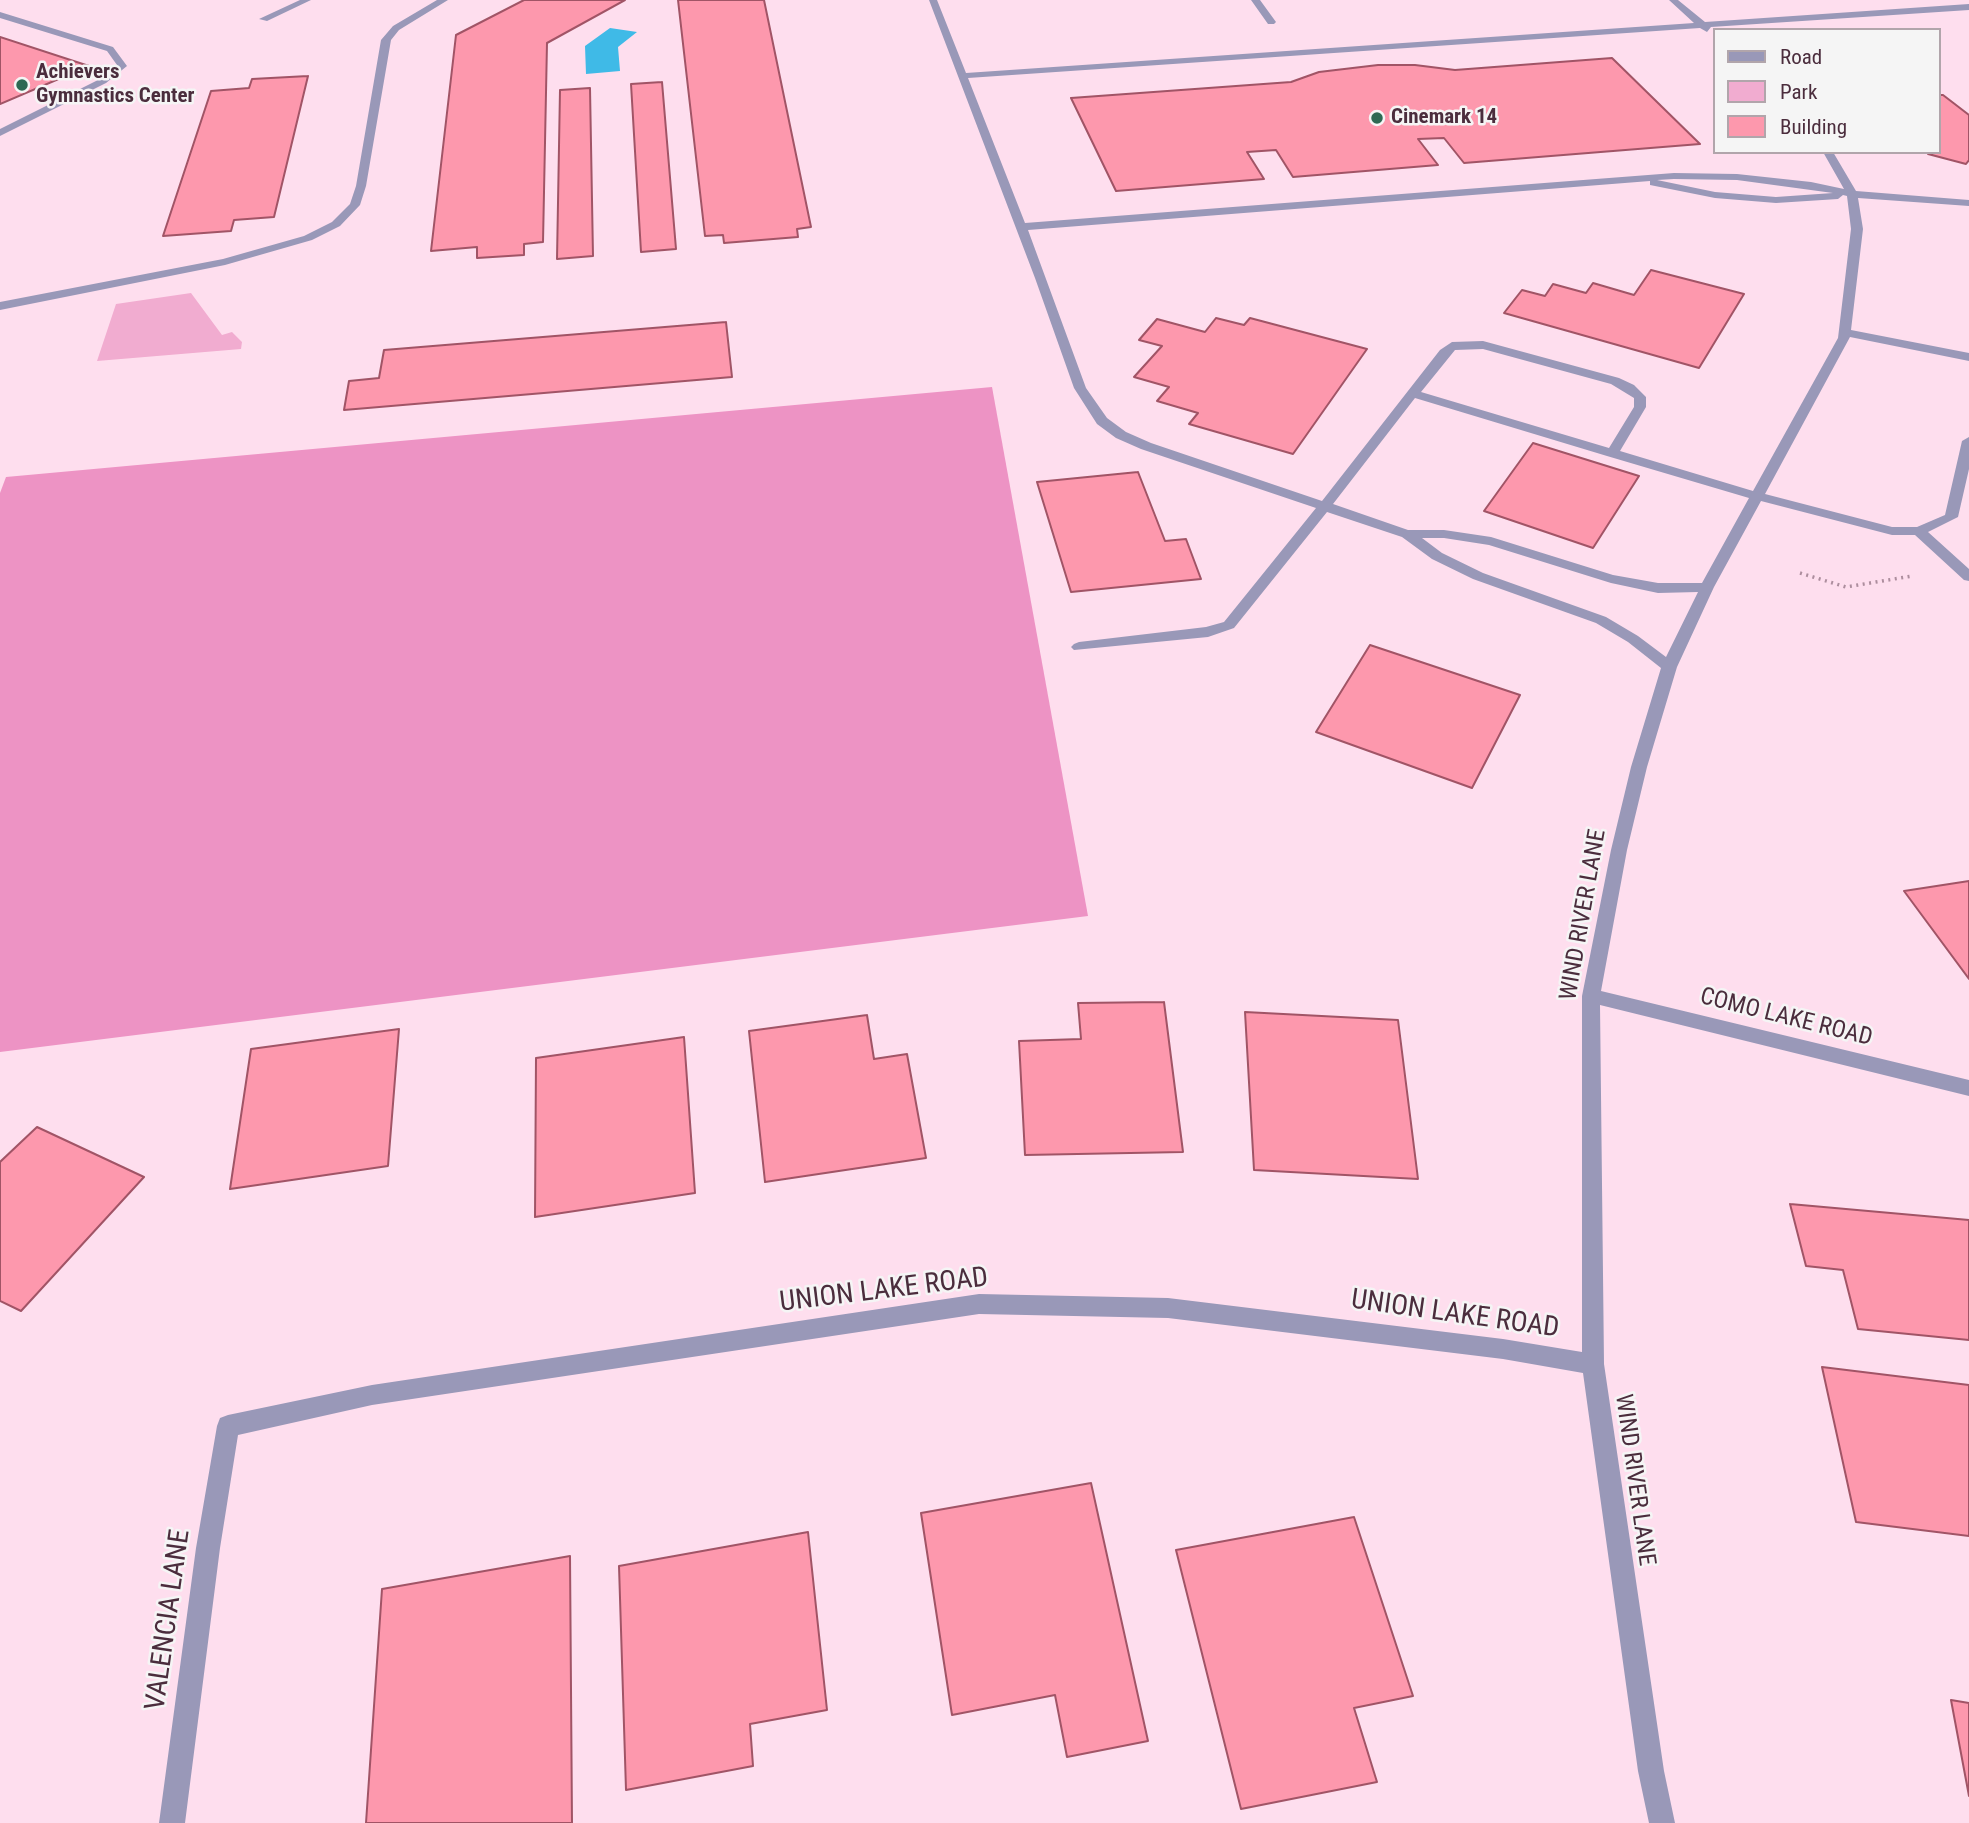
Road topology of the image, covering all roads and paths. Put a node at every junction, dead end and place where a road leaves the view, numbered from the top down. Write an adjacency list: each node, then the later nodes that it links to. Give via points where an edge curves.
1 (307, 0): 8 (street)
2 (444, 0): 19 (street, via 396,28 386,40 361,186 355,205 336,224 308,238 225,262)
3 (933, 0): 12 (street)
4 (1255, 0): 9 (street)
5 (1673, 0): 10 (street)
6 (1969, 7): 10 (street)
7 (0, 15): 13 (street, via 110,49 122,66 103,82)
8 (264, 19)
9 (1271, 22)
10 (1704, 27): 11 (street); 12 (street)
11 (1714, 35)
12 (962, 76): 18 (street)
13 (0, 133)
14 (1829, 154): 16 (street, WIND RIVER LANE)
15 (1642, 180): 16 (street, via 1737,177); 16 (street, via 1715,195 1776,200); 18 (street)
16 (1852, 194): 17 (street); 20 (street, WIND RIVER LANE, via 1857,229)
17 (1969, 203)
18 (1021, 227): 26 (street, via 1080,388 1102,421 1146,446)
19 (0, 306)
20 (1845, 332): 21 (street); 25 (street, WIND RIVER LANE)
21 (1969, 357)
22 (1412, 393): 24 (street); 24 (street, via 1444,352 1466,344 1615,381 1640,397 1640,407); 26 (street)
23 (1969, 441): 27 (street, via 1951,517)
24 (1612, 453): 25 (street)
25 (1757, 496): 27 (street, via 1892,531); 32 (street, WIND RIVER LANE)
26 (1325, 505): 28 (street); 33 (street, via 1229,625 1208,632)
27 (1919, 531): 31 (street)
28 (1407, 534): 32 (street, via 1491,541 1611,579 1658,588); 34 (street, via 1437,556 1478,576 1601,620)
29 (1800, 573): 30 (path, via 1846,587)
30 (1913, 576)
31 (1969, 577)
32 (1707, 587): 34 (street, WIND RIVER LANE)
33 (1079, 648)
34 (1669, 667): 35 (street, WIND RIVER LANE, via 1625,826)
35 (1591, 996): 36 (street, COMO LAKE ROAD); 37 (street, WIND RIVER LANE)
36 (1969, 1088)
37 (1593, 1364): 38 (street, UNION LAKE ROAD, via 1168,1308 979,1304 373,1395); 40 (street, WIND RIVER LANE)
38 (228, 1426): 39 (street, VALENCIA LANE)
39 (172, 1823)
40 (1662, 1823)

